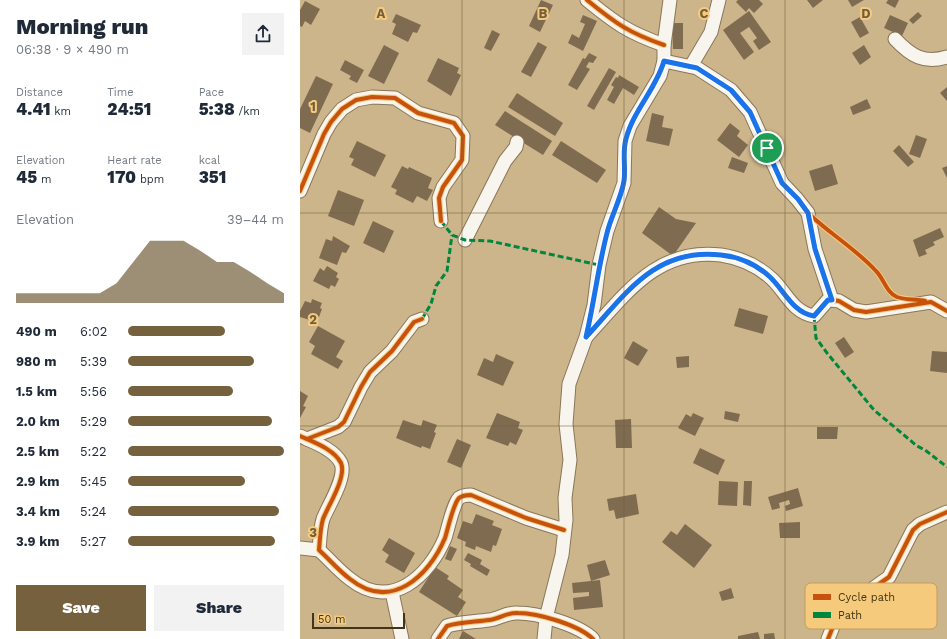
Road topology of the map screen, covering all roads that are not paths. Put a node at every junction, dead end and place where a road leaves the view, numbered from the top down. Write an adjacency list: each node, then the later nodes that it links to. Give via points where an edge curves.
1 (587, 0): 5 (street, via 629,32)
2 (670, 0): 5 (street)
3 (719, 0): 8 (street, via 711,32)
4 (895, 39): 6 (street, via 922,59 934,61)
5 (664, 45): 7 (street)
6 (947, 57)
7 (664, 61): 8 (street); 16 (street, via 660,76 630,126 625,141 624,183 607,231)
8 (691, 66): 13 (street, via 731,90 750,112 782,183 808,213 815,249)
9 (517, 142): 12 (street)
10 (300, 191): 11 (street, via 324,134 342,109 356,100 372,96 395,98 418,113 454,123 463,136 462,160 443,187 439,198)
11 (441, 222)
12 (465, 240)
13 (832, 300): 14 (street, via 854,310 866,312 931,302); 16 (street, via 828,300 814,316 806,315 794,306 780,286 757,266 729,256 708,253 675,259 656,267 619,300)
14 (947, 311)
15 (422, 319): 17 (street, via 414,322 392,351 370,372 344,422 338,427)
16 (586, 337): 19 (street, via 569,384 566,424 570,460)
17 (304, 437): 21 (street, via 329,451 341,465 342,471 335,495 323,519)
18 (947, 512): 22 (street, via 920,524 913,530 889,577)
19 (564, 530): 23 (street, via 465,495 456,503 444,539 429,566 413,582); 24 (street, via 562,555)
20 (300, 548): 21 (street)
21 (319, 550): 23 (street, via 351,580 368,589)
22 (881, 583)
23 (392, 592): 26 (street)
24 (546, 618): 27 (street, via 518,613 505,614 491,620 447,626); 28 (street); 29 (street, via 577,628)
25 (832, 629): 30 (street)
26 (402, 639)
27 (438, 639)
28 (544, 639)
29 (593, 639)
30 (828, 639)

